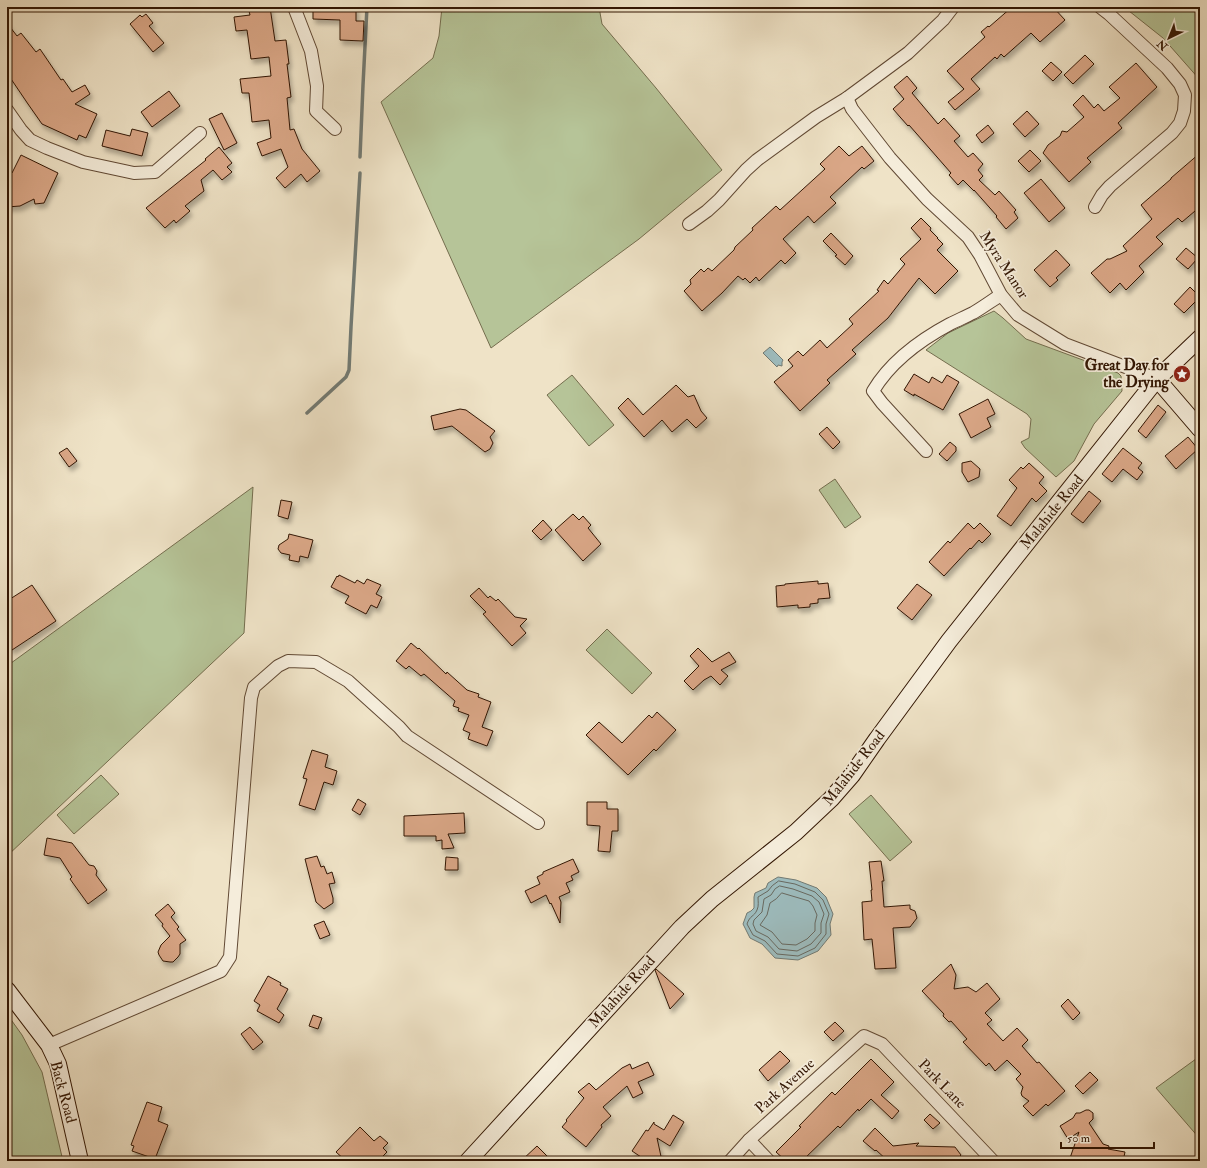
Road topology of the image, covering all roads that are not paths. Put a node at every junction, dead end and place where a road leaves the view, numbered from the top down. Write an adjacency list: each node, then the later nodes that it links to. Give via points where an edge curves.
1 (294, 7): 6 (street, via 311,51 317,86 316,111)
2 (953, 7): 4 (street, via 938,26 908,53)
3 (1100, 7): 8 (street, via 1167,68 1185,95 1180,123 1172,133 1110,186)
4 (847, 98): 9 (street, via 757,160 720,200); 10 (street, Myra Manor, via 852,109 890,158 927,199 968,237)
5 (7, 110): 7 (street, via 21,130 36,143 84,162 134,173 155,172)
6 (335, 129)
7 (200, 133)
8 (1095, 207)
9 (689, 224)
10 (1001, 295): 12 (street, Myra Manor, via 1018,315 1065,344); 14 (street, via 910,350 892,365 873,391)
11 (1200, 338): 12 (main road, Malahide Road)
12 (1158, 379): 13 (main road); 21 (main road, Malahide Road, via 949,641 852,775 831,799 796,832 712,899 682,927)
13 (1200, 429)
14 (926, 452)
15 (538, 823): 18 (street, via 407,736 348,681 316,662 288,661 278,666 254,687 251,698 230,957 226,964 221,971)
16 (7, 990): 18 (main road, Back Road)
17 (864, 1036): 19 (street, Park Avenue); 24 (street, Park Lane, via 882,1044)
18 (49, 1045): 20 (main road, Back Road, via 58,1064)
19 (748, 1140): 22 (street, Park Avenue); 23 (street)
20 (80, 1161)
21 (468, 1161)
22 (730, 1161)
23 (769, 1161)
24 (993, 1161)

